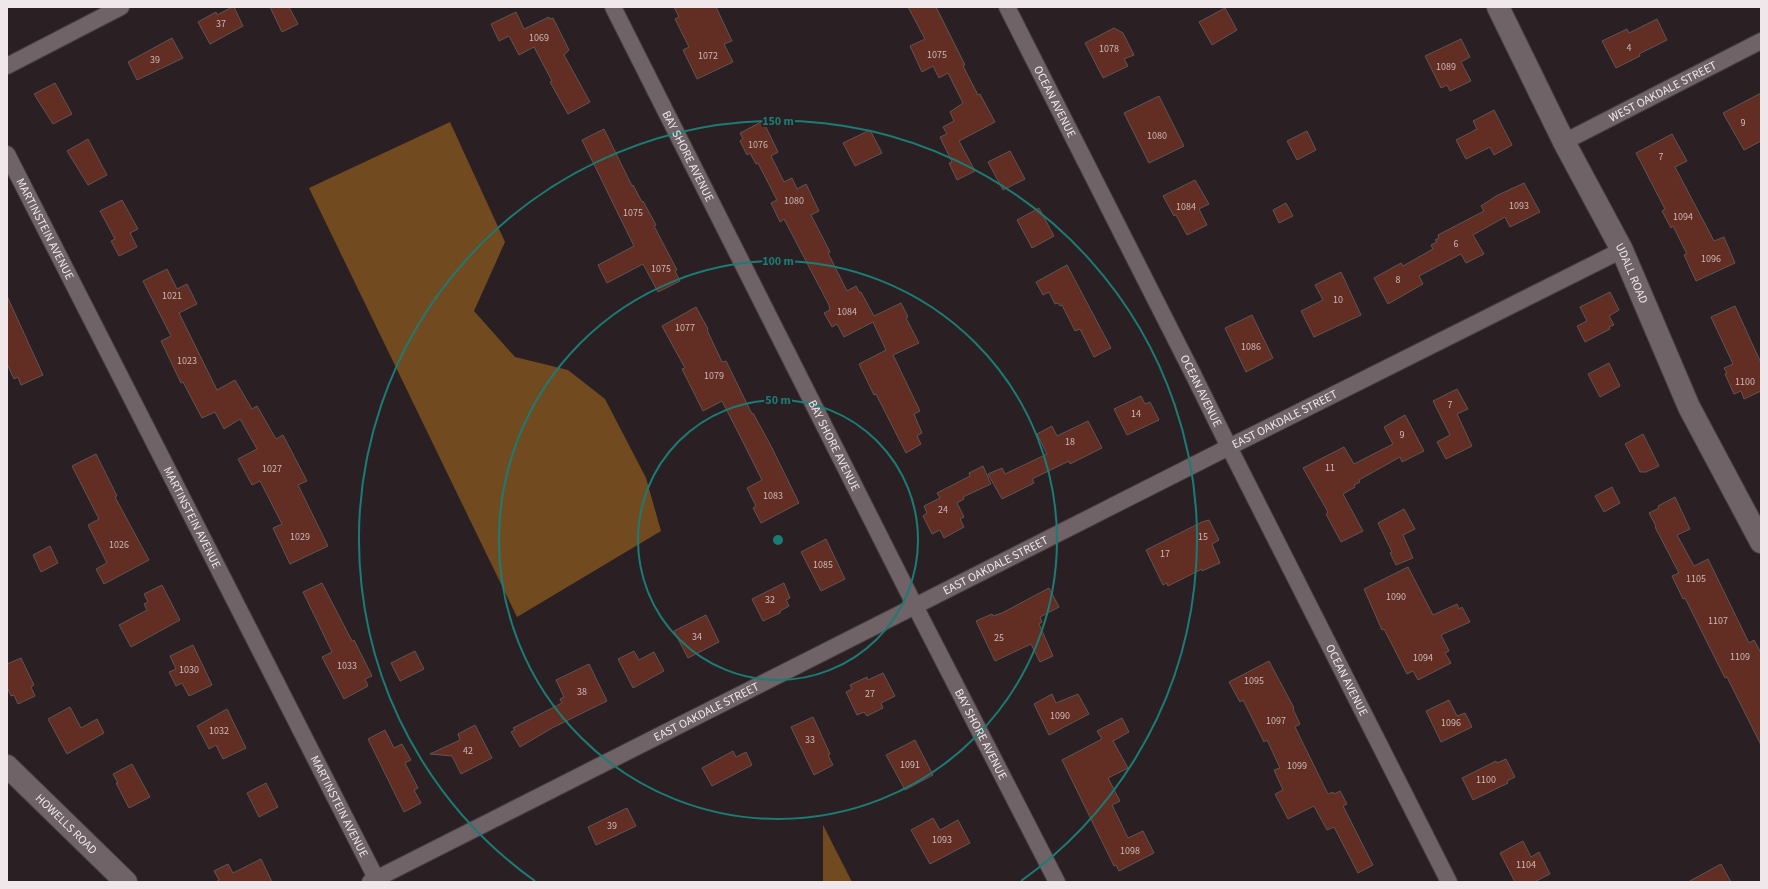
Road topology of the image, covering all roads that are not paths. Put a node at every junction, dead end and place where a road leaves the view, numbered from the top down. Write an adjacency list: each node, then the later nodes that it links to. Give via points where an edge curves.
1 (121, 7): 6 (street)
2 (613, 7): 12 (street, BAY SHORE AVENUE)
3 (1007, 7): 10 (street, OCEAN AVENUE)
4 (1498, 7): 7 (street, UDALL ROAD)
5 (1761, 41): 7 (street, WEST OAKDALE STREET)
6 (7, 66)
7 (1564, 142): 9 (street, UDALL ROAD)
8 (7, 154): 14 (street, MARTINSTEIN AVENUE)
9 (1622, 250): 10 (street, EAST OAKDALE STREET); 11 (street, UDALL ROAD, via 1689,407)
10 (1228, 447): 12 (street, EAST OAKDALE STREET); 17 (street, OCEAN AVENUE)
11 (1758, 528)
12 (916, 606): 14 (street, EAST OAKDALE STREET); 16 (street, BAY SHORE AVENUE)
13 (7, 766): 15 (street, HOWELLS ROAD)
14 (375, 881)
15 (126, 882)
16 (1058, 882)
17 (1449, 882)

